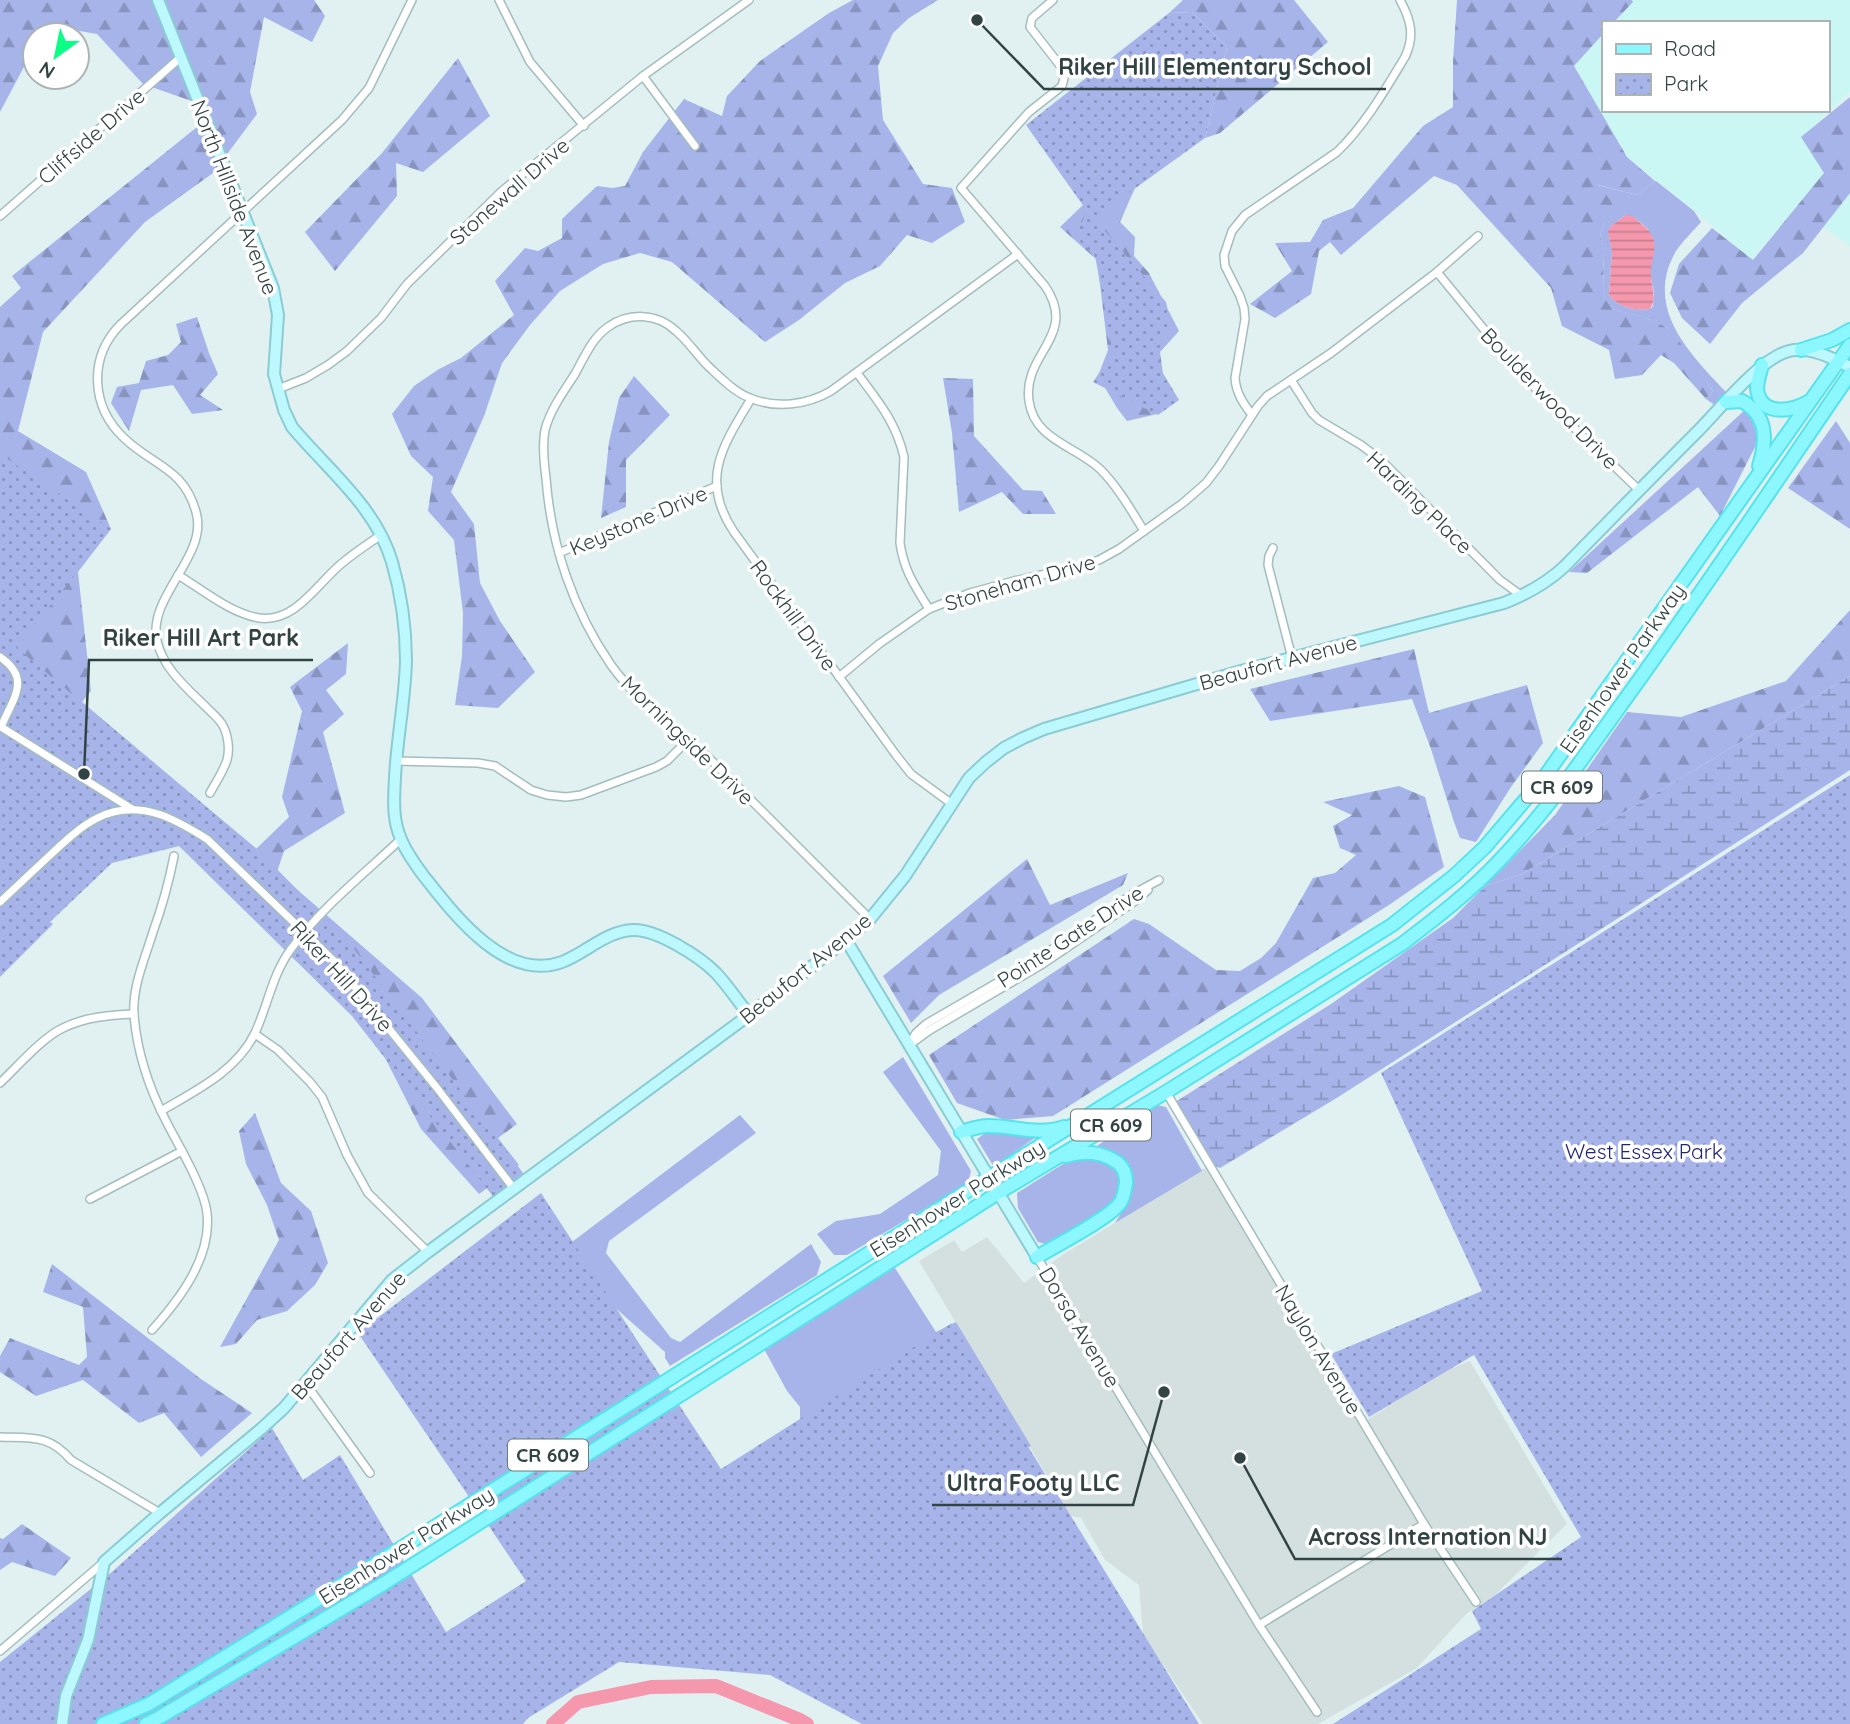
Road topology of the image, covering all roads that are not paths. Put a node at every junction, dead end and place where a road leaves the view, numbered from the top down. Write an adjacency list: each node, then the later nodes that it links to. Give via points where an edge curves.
1 (158, 0): 9 (street, North Hillside Avenue)
2 (412, 0): 13 (street, via 360,100)
3 (499, 0): 8 (street)
4 (511, 0): 8 (street)
5 (749, 0): 10 (street, Stonewall Drive)
6 (1053, 0): 16 (street, via 1032,18 1030,27 1062,68 1062,86 1029,112 961,188)
7 (1400, 0): 30 (street, via 1411,23 1410,47 1367,118 1337,152 1245,215 1226,243 1225,266 1245,319 1236,388)
8 (504, 10): 11 (street, via 530,62)
9 (181, 57): 13 (street, North Hillside Avenue); 14 (street, Cliffside Drive)
10 (643, 76): 11 (street, Stonewall Drive); 12 (street)
11 (583, 126): 26 (street, Stonewall Drive, via 502,191 407,284 347,351 306,378)
12 (695, 146)
13 (243, 213): 26 (street, North Hillside Avenue, via 273,288 278,315 274,374); 38 (street, via 115,331 98,366 99,396 112,424 190,493 199,527)
14 (1, 214)
15 (1478, 236): 17 (street, Stoneham Drive)
16 (1018, 254): 23 (street, Morningside Drive); 34 (street, via 1050,293 1057,317 1029,379 1032,414 1051,438 1100,469)
17 (1437, 272): 25 (street, Stoneham Drive); 33 (street, Boulderwood Drive, via 1514,366)
18 (1850, 330): 20 (main road)
19 (1850, 345): 21 (main road, Eisenhower Parkway / CR 609)
20 (1801, 350): 21 (street); 22 (street, Beaufort Avenue)
21 (1844, 364): 29 (main road, Eisenhower Parkway / CR 609)
22 (1762, 365): 28 (street, Beaufort Avenue); 29 (main road, via 1758,397 1766,405 1796,409)
23 (857, 373): 27 (street, Morningside Drive, via 818,398 783,404); 40 (street, via 886,410 901,444 902,556)
24 (1850, 374): 60 (main road, Eisenhower Parkway / CR 609, via 1566,781 1499,862 1402,944)
25 (1291, 380): 30 (street, Stoneham Drive, via 1267,396); 39 (street, Harding Place, via 1312,413 1381,460 1500,580)
26 (278, 389): 35 (street, North Hillside Avenue, via 292,427 373,519)
27 (751, 399): 32 (street, Rockhill Drive, via 724,444); 37 (street, Morningside Drive, via 717,374 665,323 638,316 607,328 581,363 545,430 548,508)
28 (1726, 402): 31 (main road, via 1748,404 1763,425 1763,452); 33 (street, Beaufort Avenue)
29 (1809, 402): 31 (main road, Eisenhower Parkway / CR 609)
30 (1252, 415): 34 (street, Stoneham Drive, via 1206,483)
31 (1755, 479): 62 (main road, Eisenhower Parkway / CR 609, via 1543,779 1454,876 1392,925)
32 (717, 486): 37 (street, Keystone Drive); 43 (street, Rockhill Drive, via 729,524)
33 (1639, 490): 39 (street, Beaufort Avenue, via 1558,572)
34 (1144, 531): 40 (street, Stoneham Drive, via 1099,560 970,593)
35 (381, 535): 38 (street, via 341,564 301,604 270,618 229,607); 45 (street, North Hillside Avenue, via 392,563 404,626 406,663)
36 (1273, 548): 42 (street, via 1268,565)
37 (559, 553): 44 (street, Morningside Drive, via 578,606 611,665 652,710)
38 (178, 575): 46 (street, via 158,615 157,640 166,663 226,735 227,759)
39 (1522, 596): 42 (street, Beaufort Avenue)
40 (929, 609): 43 (street, Stoneham Drive)
41 (0, 657): 48 (street, Riker Hill Drive, via 18,675 1,727)
42 (1292, 658): 47 (street, Beaufort Avenue, via 1023,738 986,762)
43 (839, 677): 47 (street, Rockhill Drive, via 911,774)
44 (689, 739): 45 (street, via 656,767 566,797 531,790 495,766); 52 (street, Morningside Drive)
45 (396, 761): 49 (street, North Hillside Avenue, via 393,804)
46 (210, 793)
47 (952, 804): 52 (street, Beaufort Avenue, via 905,876)
48 (132, 809): 51 (street, Riker Hill Drive, via 92,819); 53 (street, Riker Hill Drive, via 159,814 207,839)
49 (401, 839): 53 (street); 56 (street, North Hillside Avenue, via 451,910 481,940 507,957 550,965 624,931 650,932 715,972)
50 (174, 856): 55 (street, via 139,975)
51 (0, 902)
52 (870, 919): 54 (street, Beaufort Avenue)
53 (304, 932): 57 (street, via 277,972); 67 (street, Riker Hill Drive, via 334,961 438,1088)
54 (846, 940): 56 (street, Beaufort Avenue); 58 (street, Dorsa Avenue)
55 (134, 1014): 59 (street, via 95,1017 61,1028); 61 (street, via 139,1050)
56 (749, 1015): 67 (street, Beaufort Avenue)
57 (255, 1034): 61 (street, via 216,1077); 70 (street, via 310,1082 326,1104 368,1192)
58 (909, 1045): 58 (street, Pointe Gate Drive, via 1041,965 1159,880 1038,960 926,1024); 63 (street, Dorsa Avenue)
59 (0, 1083)
60 (1166, 1092): 65 (main road, Eisenhower Parkway / CR 609); 77 (street, Naylon Avenue)
61 (161, 1111): 64 (street)
62 (1077, 1123): 63 (main road, via 1035,1132 991,1126); 66 (main road, Eisenhower Parkway / CR 609)
63 (961, 1132): 66 (street, Dorsa Avenue)
64 (182, 1151): 69 (street); 72 (street, via 207,1210 206,1239 191,1277)
65 (1055, 1158): 68 (main road, Eisenhower Parkway / CR 609); 71 (main road, via 1079,1153 1111,1158 1122,1166 1125,1188 1121,1203 1111,1213)
66 (988, 1178): 68 (street, Dorsa Avenue); 84 (main road, Eisenhower Parkway / CR 609, via 362,1573 149,1704)
67 (514, 1189): 70 (street, Beaufort Avenue)
68 (998, 1194): 71 (street, Dorsa Avenue); 85 (main road, Eisenhower Parkway / CR 609, via 394,1577)
69 (90, 1199)
70 (428, 1252): 73 (street, Beaufort Avenue, via 391,1280)
71 (1037, 1257): 80 (street, Dorsa Avenue)
72 (152, 1330)
73 (306, 1384): 75 (street); 76 (street, Beaufort Avenue, via 261,1429)
74 (0, 1437): 76 (street, via 43,1439)
75 (370, 1473)
76 (160, 1513): 78 (street, Beaufort Avenue)
77 (1424, 1524): 79 (street, Naylon Avenue); 80 (street)
78 (104, 1562): 81 (street, Beaufort Avenue); 83 (street, via 88,1640 66,1696)
79 (1476, 1602)
80 (1259, 1625): 82 (street, Dorsa Avenue)
81 (0, 1651)
82 (1317, 1712)
83 (62, 1724)
84 (103, 1724)
85 (146, 1724)

